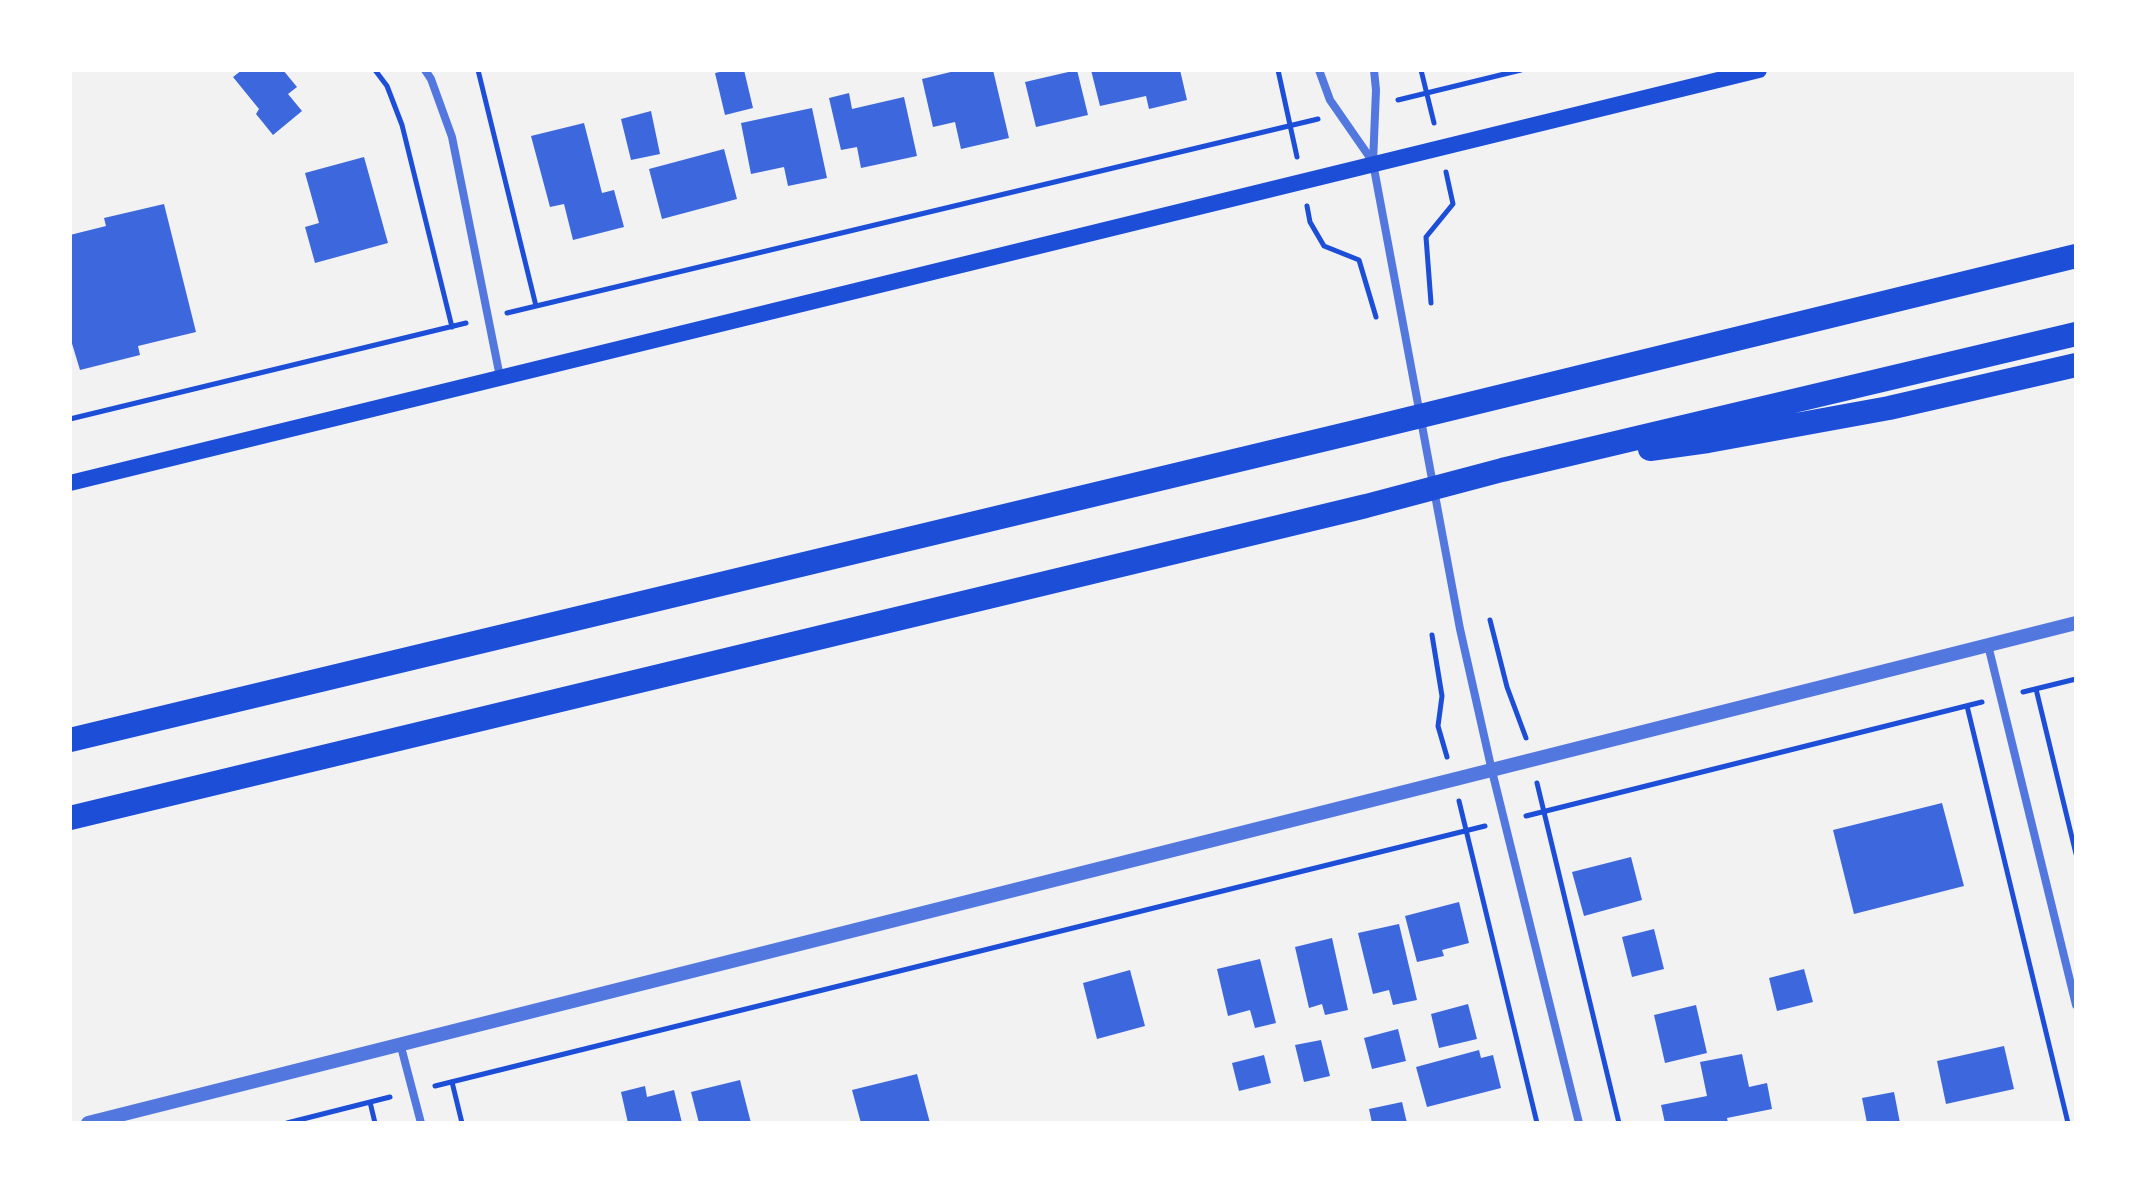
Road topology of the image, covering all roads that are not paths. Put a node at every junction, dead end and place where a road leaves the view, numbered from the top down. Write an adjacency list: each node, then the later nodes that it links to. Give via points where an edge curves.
1 (425, 70): 11 (street, via 452,137)
2 (1319, 70): 5 (street, via 1330,100)
3 (1374, 70): 5 (street)
4 (1759, 70): 5 (main road)
5 (1373, 163): 11 (main road); 17 (street, via 1460,629)
6 (2076, 238): 8 (highway)
7 (2076, 256): 8 (highway)
8 (1773, 330): 16 (highway)
9 (2076, 334): 12 (highway)
10 (2076, 365): 12 (highway, via 1889,408 1708,441)
11 (500, 377): 13 (main road)
12 (1529, 464): 18 (highway)
13 (70, 483)
14 (2076, 623): 15 (street)
15 (1988, 645): 17 (street); 19 (street)
16 (70, 740)
17 (1492, 771): 20 (street); 23 (street)
18 (70, 818)
19 (2076, 1005)
20 (400, 1043): 21 (street); 22 (street)
21 (88, 1123)
22 (421, 1123)
23 (1579, 1123)

